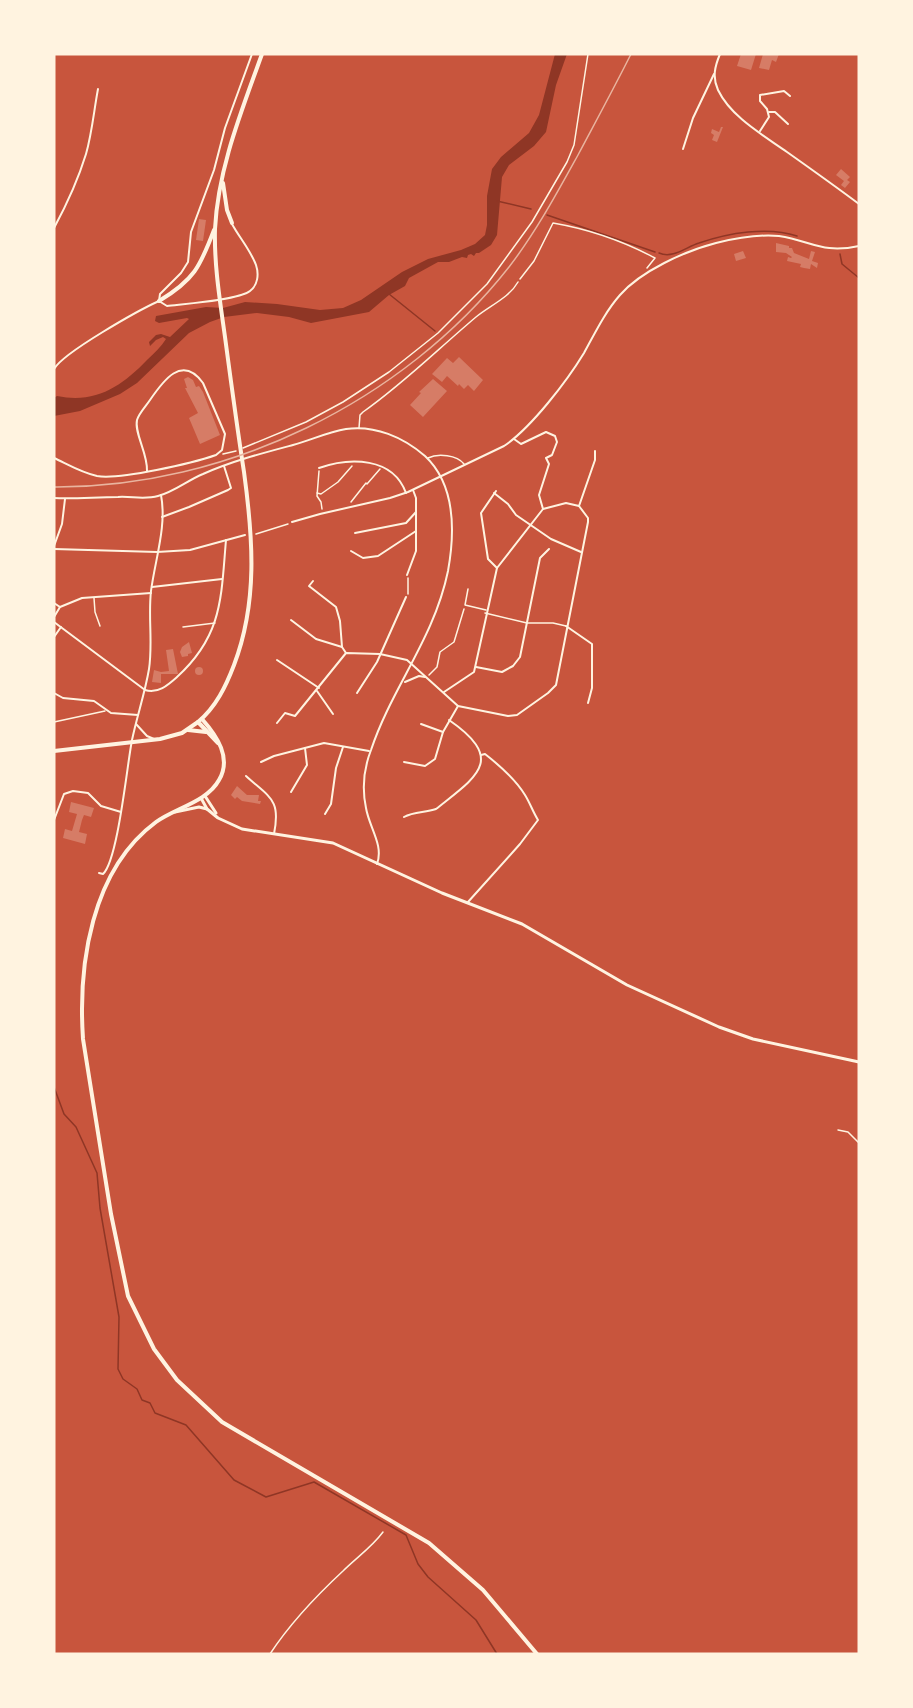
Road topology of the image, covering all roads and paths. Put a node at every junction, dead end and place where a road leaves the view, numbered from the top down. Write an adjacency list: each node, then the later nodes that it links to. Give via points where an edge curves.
1 (252, 54): 20 (street, via 191,232 188,262 160,294)
2 (262, 54): 12 (main road)
3 (588, 54): 24 (path, via 574,144 567,162 487,284 438,333 389,372 321,414)
4 (720, 54): 5 (street)
5 (714, 72): 10 (street, via 723,98); 11 (street)
6 (98, 89): 16 (street, via 80,173)
7 (790, 96): 8 (street, via 784,91 760,95)
8 (769, 112): 9 (street, via 776,112); 10 (street)
9 (788, 124)
10 (759, 132): 13 (street)
11 (683, 149)
12 (222, 177): 14 (main road); 15 (main road)
13 (859, 204)
14 (232, 223): 20 (street, via 257,267 252,290 230,298 166,306)
15 (216, 227): 20 (main road, via 197,271); 52 (main road, via 219,292)
16 (54, 228)
17 (859, 246): 18 (street, via 829,249 791,238 753,236 701,248)
18 (640, 278): 19 (path, via 655,258 622,242 553,223 531,267); 23 (street, via 620,294 582,355)
19 (518, 282): 22 (lane, via 396,389 363,412)
20 (159, 301): 21 (street, via 100,334)
21 (54, 369)
22 (359, 429): 29 (street, via 394,436); 32 (street, via 345,429)
23 (514, 439): 31 (street); 45 (street, via 521,444 546,432 555,436 557,442 552,455 546,458 549,464 539,495)
24 (248, 447)
25 (234, 451): 27 (path)
26 (594, 451): 43 (street, via 595,460)
27 (216, 455): 35 (street); 35 (street, via 222,450 225,434 203,383 191,372 178,371 165,379 137,420)
28 (54, 458): 35 (street, via 101,476)
29 (427, 459): 31 (lane, via 434,455 456,458); 36 (street)
30 (355, 461): 33 (street); 34 (street); 38 (path, via 338,482)
31 (465, 465): 36 (street)
32 (224, 466): 40 (street); 48 (street, via 231,488)
33 (382, 466): 39 (street, via 398,477); 44 (path)
34 (319, 468): 38 (path)
35 (147, 471)
36 (439, 476): 37 (street); 89 (street, via 452,510 448,571 429,632)
37 (413, 490): 39 (street); 46 (street)
38 (317, 493): 47 (path)
39 (406, 493): 44 (street)
40 (161, 495): 42 (street); 48 (street)
41 (54, 498): 42 (street)
42 (65, 498): 56 (street)
43 (579, 506): 45 (street, via 566,503); 60 (street, via 588,518)
44 (349, 508): 47 (street)
45 (543, 509): 50 (street)
46 (416, 512): 51 (street); 53 (street, via 406,523)
47 (323, 513): 49 (street)
48 (162, 517): 59 (street)
49 (291, 522): 52 (path)
50 (531, 525): 60 (street); 61 (street); 61 (street, via 495,492 480,513 488,559)
51 (417, 531): 58 (street, via 378,556 363,558); 62 (street, via 416,551)
52 (253, 532): 104 (main road, via 251,589 241,646 221,695)
53 (355, 533)
54 (245, 535): 55 (street)
55 (226, 540): 59 (street); 63 (street)
56 (54, 547): 59 (street)
57 (549, 549): 78 (street, via 540,558)
58 (351, 551)
59 (157, 552): 65 (street)
60 (581, 552): 80 (street)
61 (496, 568): 73 (street)
62 (408, 575): 69 (path)
63 (222, 579): 65 (street); 77 (street)
64 (313, 581): 85 (street, via 309,586 336,607)
65 (152, 587): 67 (street)
66 (468, 589): 71 (lane)
67 (151, 593): 68 (street); 93 (street, via 151,653)
68 (94, 597): 72 (street); 79 (lane)
69 (406, 597): 87 (street)
70 (54, 603): 72 (street)
71 (465, 605): 73 (lane); 91 (path, via 454,642 440,652 437,667)
72 (60, 607): 74 (street)
73 (486, 612): 78 (lane); 90 (street)
74 (54, 617)
75 (291, 620): 85 (street, via 316,639)
76 (54, 622): 81 (street)
77 (215, 623): 82 (lane); 93 (street, via 207,641 184,671 159,690)
78 (527, 623): 80 (lane); 90 (street, via 520,657 513,666 502,672)
79 (100, 626)
80 (566, 626): 98 (street, via 592,644); 99 (street, via 556,684 548,693 513,716)
81 (61, 627): 83 (street); 93 (street)
82 (183, 627)
83 (55, 632): 84 (street)
84 (54, 637)
85 (342, 647): 86 (street)
86 (346, 653): 87 (street); 94 (street)
87 (380, 654): 89 (street, via 407,660); 97 (street)
88 (278, 660): 94 (street)
89 (412, 665): 91 (street); 92 (street)
90 (476, 667): 95 (street)
91 (426, 677): 92 (street); 95 (street)
92 (403, 683): 118 (street)
93 (145, 690): 102 (street)
94 (318, 690): 101 (street); 106 (street, via 295,716 285,713)
95 (444, 692): 99 (street)
96 (54, 693): 100 (street, via 63,698 94,700)
97 (357, 693)
98 (588, 703)
99 (459, 706): 103 (street)
100 (106, 710): 102 (street); 105 (lane)
101 (333, 714)
102 (138, 715): 107 (street)
103 (449, 720): 111 (street); 119 (street, via 462,728)
104 (200, 721): 109 (main road); 110 (main road); 114 (main road)
105 (54, 722)
106 (277, 723)
107 (136, 724): 112 (street); 113 (street)
108 (422, 724): 111 (street)
109 (187, 730): 110 (main road); 112 (main road)
110 (206, 732): 114 (main road)
111 (443, 732): 121 (street, via 430,764)
112 (157, 740): 113 (main road)
113 (132, 742): 117 (main road); 126 (street)
114 (220, 746): 124 (main road, via 224,769 216,786)
115 (343, 747): 116 (street, via 324,743); 118 (street); 128 (street)
116 (304, 748): 120 (street); 123 (street, via 307,765)
117 (54, 751)
118 (370, 751): 133 (street, via 364,799 380,849)
119 (481, 755): 129 (street, via 478,773 443,803 429,812); 135 (street, via 495,762 519,787 538,820)
120 (261, 762)
121 (404, 762)
122 (246, 776): 132 (street, via 274,803)
123 (291, 792)
124 (203, 797): 125 (street); 127 (main road); 130 (street)
125 (207, 809): 127 (street); 130 (street)
126 (121, 812): 131 (street, via 100,806 88,792 68,791); 134 (street, via 106,871)
127 (171, 813): 141 (main road, via 138,838 111,876 87,947 82,1000 83,1039 111,1214 128,1296 137,1318 177,1380 222,1422 429,1543 483,1590)
128 (326, 814)
129 (404, 817)
130 (222, 819): 132 (street, via 242,829)
131 (54, 820)
132 (274, 834): 133 (street, via 328,841)
133 (376, 864): 135 (street)
134 (99, 873)
135 (468, 903): 136 (street, via 522,924 627,986 735,1034)
136 (859, 1062)
137 (838, 1130): 138 (lane, via 848,1132)
138 (859, 1143)
139 (383, 1532): 140 (path, via 310,1601)
140 (270, 1654)
141 (537, 1654)

